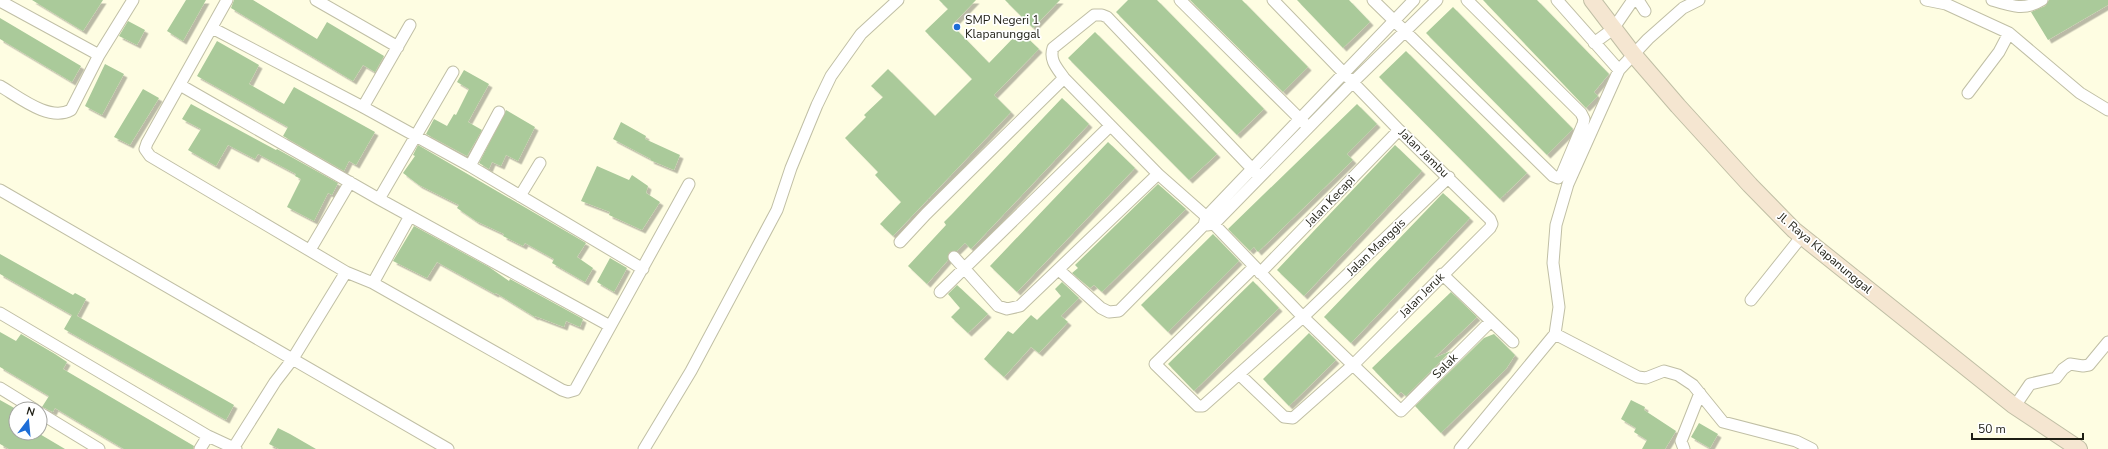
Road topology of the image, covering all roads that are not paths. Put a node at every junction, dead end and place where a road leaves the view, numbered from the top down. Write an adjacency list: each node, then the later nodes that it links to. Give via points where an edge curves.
1 (133, 0): 29 (street)
2 (227, 0): 23 (street)
3 (316, 0): 28 (street)
4 (898, 0): 93 (street, via 861,34 831,76 791,168 777,210 690,371)
5 (1180, 0): 42 (street)
6 (1273, 0): 33 (street, Jalan Jambu)
7 (1373, 0): 21 (street)
8 (1414, 0): 21 (street)
9 (1437, 0): 25 (street)
10 (1467, 0): 25 (street, via 1581,113 1583,124 1558,178 1553,176)
11 (1557, 0): 27 (street)
12 (1592, 0): 24 (street, Jl. Raya Klapanunggal)
13 (1632, 0): 24 (street)
14 (1638, 0): 20 (street)
15 (1699, 0): 30 (street, via 1683,8)
16 (1926, 0): 26 (street, via 1946,4)
17 (1992, 0): 18 (street, via 2021,8 2033,6)
18 (2042, 0)
19 (0, 1): 29 (street)
20 (1645, 11)
21 (1394, 21): 25 (street); 33 (street)
22 (410, 25): 28 (street)
23 (212, 28): 36 (street); 39 (street)
24 (1613, 29): 27 (street); 30 (street, Jl. Raya Klapanunggal)
25 (1404, 30): 35 (street)
26 (2009, 33): 38 (street, via 1999,52); 40 (street, via 2080,93)
27 (1594, 43): 31 (street)
28 (398, 47): 39 (street)
29 (99, 55): 37 (street, via 71,110 66,113 49,112)
30 (1634, 55): 31 (street); 60 (street, Jl. Raya Klapanunggal, via 1750,185)
31 (1619, 70): 77 (street, via 1568,184 1556,226 1553,263 1559,307)
32 (453, 72): 46 (street)
33 (1344, 72): 35 (street, Jalan Jambu); 42 (street)
34 (1064, 78): 43 (street); 49 (street, via 1052,60 1053,48 1094,15 1107,17); 61 (street)
35 (1354, 81): 44 (street); 45 (street, Jalan Jambu)
36 (180, 85): 52 (street); 62 (street, via 147,143 147,153)
37 (0, 86)
38 (1968, 93)
39 (363, 106): 46 (street)
40 (2108, 110)
41 (499, 112): 48 (street)
42 (1299, 118): 44 (street); 49 (street)
43 (1110, 126): 50 (street); 65 (street)
44 (1309, 128): 49 (street)
45 (1399, 130): 51 (street, Jalan Jambu); 67 (street, Jalan Kecapi)
46 (415, 136): 48 (street); 56 (street)
47 (540, 163): 55 (street)
48 (470, 166): 55 (street)
49 (1256, 172): 58 (street)
50 (1158, 174): 58 (street); 66 (street)
51 (1449, 177): 59 (street, Jalan Jambu, via 1490,219); 74 (street, Jalan Manggis)
52 (350, 182): 56 (street); 62 (street)
53 (689, 184): 64 (street)
54 (0, 190): 80 (street)
55 (520, 196): 64 (street)
56 (379, 199): 57 (street)
57 (410, 216): 70 (street); 76 (street)
58 (1208, 222): 66 (street, via 1119,311 1109,312 1101,308); 67 (street)
59 (1492, 226): 69 (street, Jalan Jeruk)
60 (1802, 236): 72 (street); 86 (street, Jl. Raya Klapanunggal)
61 (900, 242)
62 (310, 250): 68 (street)
63 (954, 257): 65 (street)
64 (643, 268): 76 (street)
65 (964, 269): 66 (street, via 990,299 1003,309 1020,306); 71 (street)
66 (1059, 270)
67 (1257, 270): 74 (street); 82 (street, Jalan Kecapi, via 1155,364 1198,406 1203,406)
68 (346, 272): 70 (street); 80 (street)
69 (1442, 274): 75 (street); 81 (street, Jalan Jeruk)
70 (373, 283): 76 (street, via 568,392 575,390)
71 (940, 292)
72 (1751, 300)
73 (0, 313): 88 (street)
74 (1303, 317): 81 (street); 82 (street, Jalan Manggis)
75 (1490, 322): 78 (street); 81 (street, Salak, via 1400,411)
76 (610, 326)
77 (1555, 334): 84 (street, via 1638,377 1646,378 1664,371 1678,375); 94 (street)
78 (1513, 342)
79 (2108, 342): 86 (street, via 2089,364 2070,364 2056,378 2030,384)
80 (292, 360): 89 (street, via 275,382); 92 (street)
81 (1354, 364): 82 (street, Jalan Jeruk, via 1293,418 1284,417)
82 (1240, 375)
83 (0, 388): 85 (street)
84 (1700, 393): 95 (street, via 1681,441); 96 (street, via 1723,422 1796,441)
85 (21, 401)
86 (2015, 406): 97 (street, Jl. Raya Klapanunggal)
87 (48, 418): 90 (street)
88 (208, 436): 89 (street); 91 (street)
89 (235, 448)
90 (99, 449)
91 (200, 449)
92 (448, 449)
93 (644, 449)
94 (1460, 449)
95 (1684, 449)
96 (1812, 449)
97 (2079, 449)

